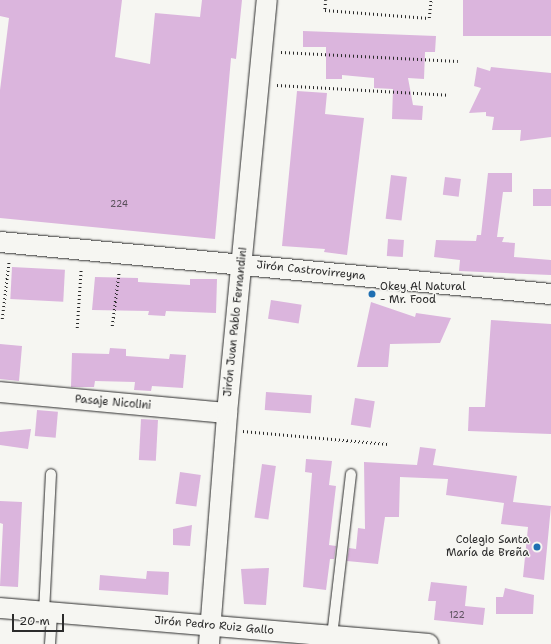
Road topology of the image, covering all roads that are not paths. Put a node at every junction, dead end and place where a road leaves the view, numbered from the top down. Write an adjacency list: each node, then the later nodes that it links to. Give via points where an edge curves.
1 (267, 0): 3 (street, Jirón Juan Pablo Fernandini)
2 (5, 242): 3 (street, Jirón Castrovirreyna)
3 (242, 264): 4 (street, Jirón Castrovirreyna); 6 (street, Jirón Juan Pablo Fernandini)
4 (551, 294)
5 (0, 392): 6 (street, Pasaje Nicolini)
6 (226, 421): 11 (street, Jirón Juan Pablo Fernandini)
7 (51, 474): 10 (lane)
8 (351, 474): 12 (lane)
9 (0, 608): 10 (street, Jirón Pedro Ruiz Gallo)
10 (48, 612): 11 (street, Jirón Pedro Ruiz Gallo); 13 (lane)
11 (210, 635): 12 (street, Jirón Pedro Ruiz Gallo)
12 (332, 636): 14 (street, Jirón Pedro Ruiz Gallo)
13 (50, 644)
14 (428, 644)

